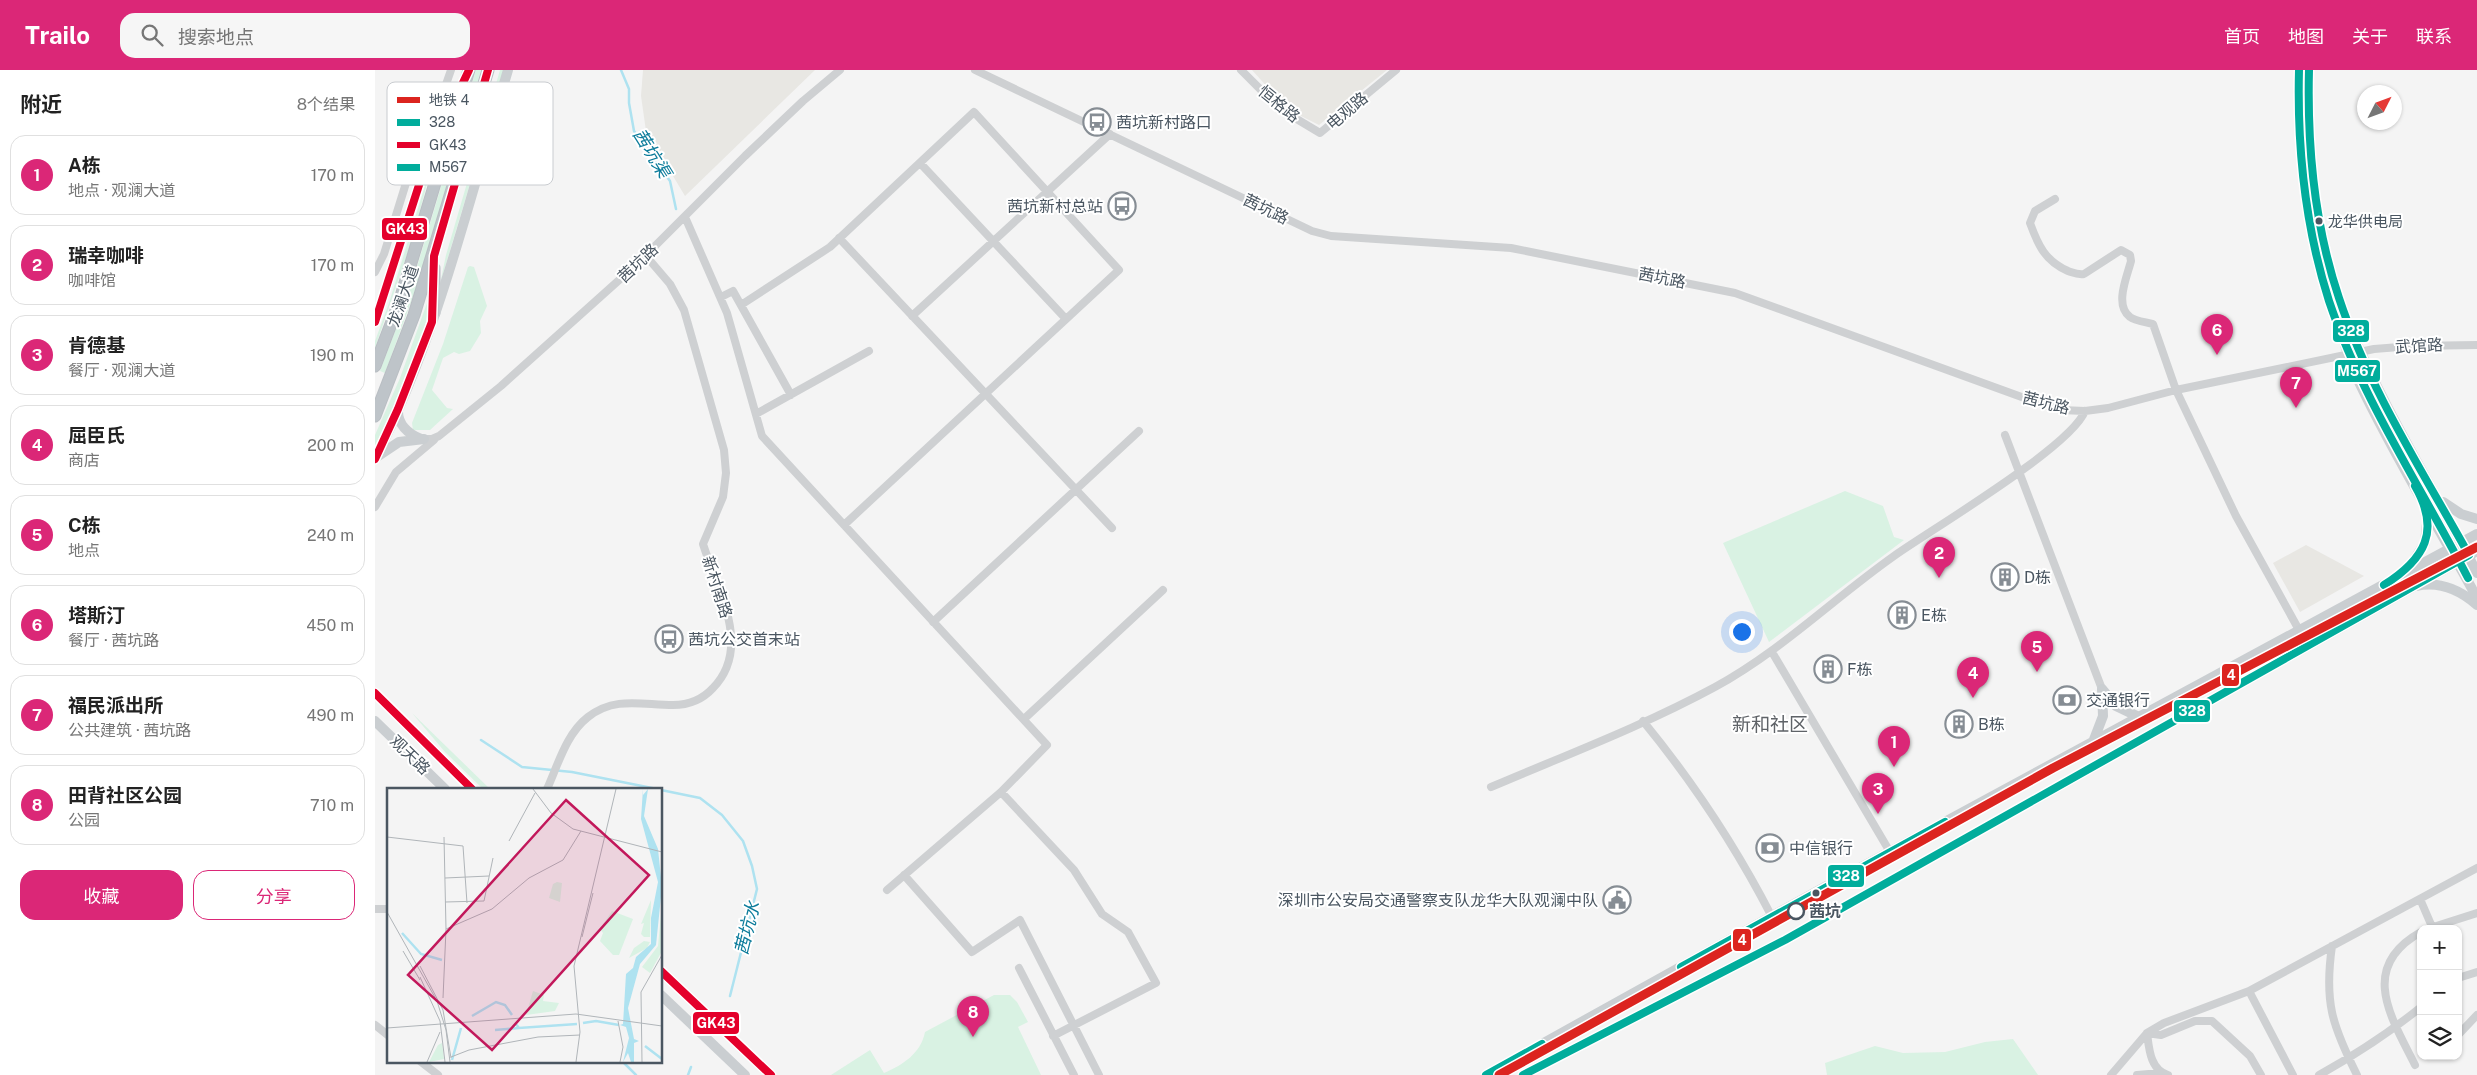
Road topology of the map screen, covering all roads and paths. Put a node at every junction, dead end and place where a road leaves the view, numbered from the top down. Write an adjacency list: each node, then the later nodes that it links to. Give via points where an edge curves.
1 (451, 70): 10 (street)
2 (488, 70): 11 (highway, 龙澜大道)
3 (508, 70): 12 (main road)
4 (840, 70): 23 (street, 茜坑路, via 803,101)
5 (975, 70): 14 (street, 茜坑路)
6 (1241, 70): 13 (street, 恒格路, via 1280,109)
7 (1396, 70): 13 (street, 电观路)
8 (2300, 70): 38 (main road, via 2300,147 2307,204 2326,288)
9 (2309, 70): 37 (main road, via 2309,146 2323,239 2335,285)
10 (447, 82)
11 (484, 82)
12 (504, 82)
13 (1320, 133)
14 (1110, 134): 21 (street); 44 (street, 茜坑路, via 1312,231 1331,236 1511,248 1735,293 2038,403 2061,410)
15 (920, 163): 21 (street, via 973,112); 24 (street); 25 (street)
16 (405, 185): 28 (street, via 384,254)
17 (419, 185): 34 (main road)
18 (434, 185): 39 (highway, 龙澜大道, via 399,303)
19 (454, 185): 26 (highway, 龙澜大道)
20 (473, 185): 31 (main road)
21 (1047, 192): 25 (street); 33 (street, via 1119,270)
22 (2055, 199): 40 (street, via 2031,217 2030,223 2043,252 2058,267 2078,275 2121,250 2130,255 2121,301 2124,310 2131,318 2153,324)
23 (685, 217): 27 (street, 茜坑路); 29 (street)
24 (839, 238): 30 (street); 32 (street)
25 (993, 241): 32 (street); 33 (street)
26 (433, 256): 31 (highway); 46 (highway, 龙澜大道)
27 (646, 256): 48 (street, 茜坑路, via 501,386); 83 (street, 新村南路, via 670,284 683,310 721,436 725,463 724,491 703,544 728,616 731,653 720,680 699,700 683,705 631,701 612,704 582,722 564,751)
28 (375, 272)
29 (721, 297): 30 (street, via 733,291); 45 (street)
30 (741, 305): 42 (street)
31 (434, 313): 43 (main road)
32 (912, 316): 41 (street)
33 (1066, 319): 41 (street)
34 (375, 322)
35 (2477, 346): 37 (street, 武馆路, via 2411,346)
36 (869, 351): 42 (street)
37 (2361, 352): 38 (street, 茜坑路); 54 (main road)
38 (2349, 354): 40 (street, 茜坑路); 56 (main road, via 2358,381)
39 (375, 366)
40 (2176, 390): 44 (street, 茜坑路); 72 (street, via 2235,516)
41 (985, 393): 53 (street); 58 (street)
42 (791, 395): 45 (street)
43 (398, 409): 50 (main road, via 404,428); 51 (main road)
44 (2085, 411): 52 (street, via 2075,427)
45 (756, 414): 58 (street, via 763,436)
46 (375, 416)
47 (1139, 431): 53 (street)
48 (439, 436): 50 (street, 茜坑路); 55 (street, via 396,472)
49 (2005, 436): 52 (street)
50 (425, 439): 51 (main road, via 397,442)
51 (375, 460)
52 (2019, 472): 73 (street, via 1893,557); 74 (street)
53 (1076, 490): 59 (street); 71 (street)
54 (2436, 495): 57 (main road, via 2452,509); 61 (main road)
55 (375, 507)
56 (2427, 508): 62 (main road); 66 (main road, via 2429,522 2425,543)
57 (2477, 518)
58 (844, 525): 71 (street)
59 (1112, 528)
60 (2477, 534): 61 (main road)
61 (2462, 542): 62 (main road); 63 (main road)
62 (2449, 549): 64 (main road); 66 (main road)
63 (2473, 553): 64 (main road); 65 (main road)
64 (2456, 562): 67 (main road); 69 (main road)
65 (2477, 573)
66 (2403, 574): 72 (main road)
67 (2411, 587): 70 (main road, via 2427,584 2448,587); 122 (main road, via 1785,940)
68 (1163, 590): 77 (street)
69 (2477, 598)
70 (2477, 604)
71 (933, 622): 77 (street)
72 (2299, 630): 76 (main road)
73 (1772, 652): 79 (street, via 1717,686); 86 (street)
74 (2102, 688): 76 (main road, via 2116,706); 80 (main road, via 2103,716)
75 (375, 693): 82 (main road, 观天路)
76 (2139, 717): 80 (main road)
77 (1023, 719): 85 (street, via 1047,745)
78 (375, 721): 81 (main road, 观天路)
79 (1643, 722): 84 (street); 92 (street, via 1700,796)
80 (2093, 742): 86 (main road)
81 (444, 788)
82 (471, 788)
83 (548, 788)
84 (1491, 788)
85 (1001, 792): 88 (street); 106 (street, via 1074,870 1102,914 1128,932 1156,983)
86 (1890, 852): 92 (main road)
87 (2477, 868): 90 (street)
88 (904, 875): 89 (street); 106 (street, via 972,952 1019,920)
89 (887, 890)
90 (2419, 899): 93 (street); 96 (street)
91 (2477, 913): 94 (street)
92 (1772, 917): 121 (main road)
93 (2430, 925)
94 (2440, 925)
95 (2417, 935): 107 (street, via 2396,950 2383,984 2385,1001)
96 (2332, 946): 101 (street); 112 (street, via 2328,990 2332,1017)
97 (1019, 968): 111 (street)
98 (2477, 972): 100 (street)
99 (663, 973): 118 (main road)
100 (2462, 977)
101 (2249, 991): 109 (street, via 2163,1023); 126 (street)
102 (663, 997): 117 (main road)
103 (2417, 1010): 107 (street)
104 (2477, 1015): 108 (street)
105 (375, 1025): 110 (street)
106 (1074, 1026): 111 (street); 120 (street)
107 (2396, 1027): 112 (street); 114 (street)
108 (2462, 1032)
109 (2147, 1033): 115 (street, via 2153,1063); 123 (street); 125 (street, via 2161,1034 2195,1021 2212,1021 2250,1056)
110 (387, 1034)
111 (1053, 1036): 119 (street)
112 (2349, 1059): 127 (street); 128 (street)
113 (422, 1062): 116 (street)
114 (2415, 1065)
115 (2165, 1074): 124 (street)
116 (438, 1075)
117 (745, 1075)
118 (771, 1075)
119 (1074, 1075)
120 (1099, 1075)
121 (1486, 1075)
122 (1523, 1075)
123 (2111, 1075)
124 (2137, 1075)
125 (2261, 1075)
126 (2293, 1075)
127 (2319, 1075)
128 (2357, 1075)

